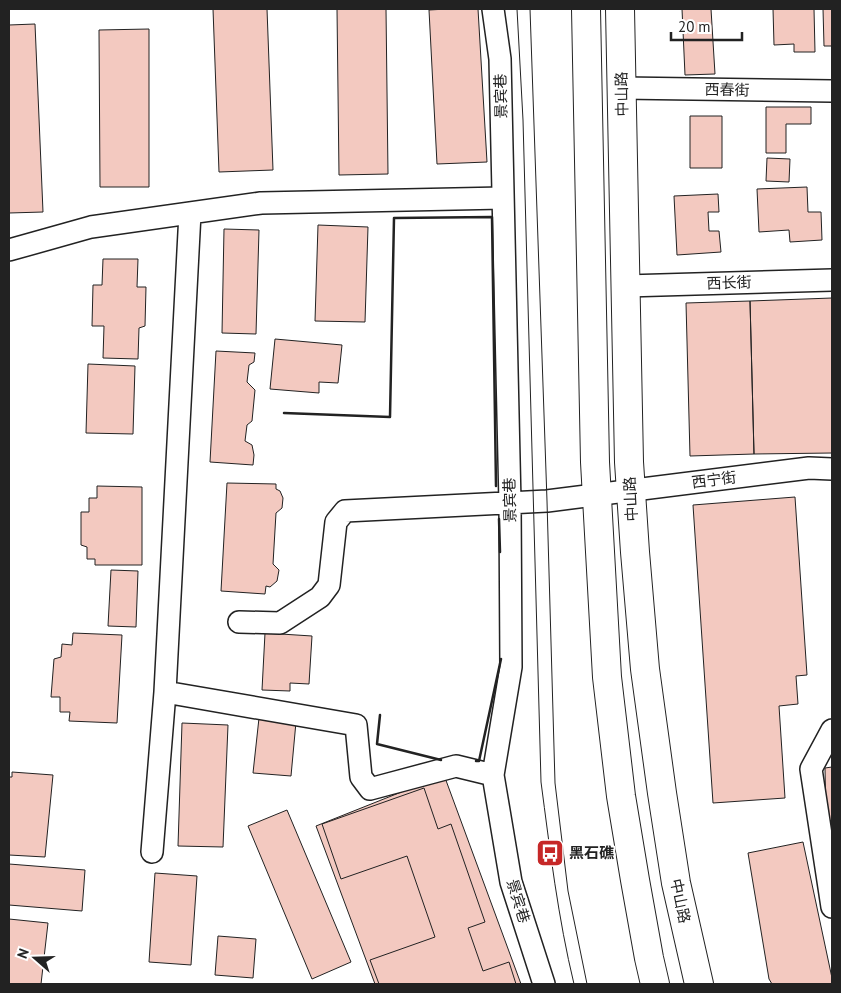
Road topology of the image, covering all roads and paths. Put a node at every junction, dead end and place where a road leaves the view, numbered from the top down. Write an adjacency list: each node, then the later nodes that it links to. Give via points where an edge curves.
1 (493, 9): 6 (street, 景宾巷, via 500,59)
2 (586, 9): 13 (highway)
3 (620, 9): 4 (highway, 中山路)
4 (622, 88): 5 (street, 西春街); 10 (highway, 中山路)
5 (832, 91)
6 (503, 198): 7 (street, via 261,203); 14 (street, 景宾巷)
7 (190, 213): 8 (street, via 91,227); 16 (street)
8 (9, 250)
9 (832, 280): 10 (street, 西长街)
10 (626, 286): 12 (highway, 中山路)
11 (832, 469): 12 (street, 西宁街, via 809,468)
12 (630, 491): 13 (street, 西宁街); 23 (highway, 中山路, via 645,669 661,784 676,882)
13 (597, 496): 14 (street, 西宁街); 22 (highway, via 607,677 621,796)
14 (510, 503): 15 (street, 西宁街, via 345,511 336,522 329,584 320,598 280,623); 18 (street, 景宾巷, via 511,667)
15 (239, 622)
16 (165, 692): 18 (street, via 356,725 361,777 370,789 456,766); 19 (street)
17 (832, 730): 20 (street, via 811,769)
18 (493, 775): 21 (street, 景宾巷, via 511,882)
19 (152, 852)
20 (832, 907)
21 (544, 984)
22 (655, 984)
23 (699, 984)

